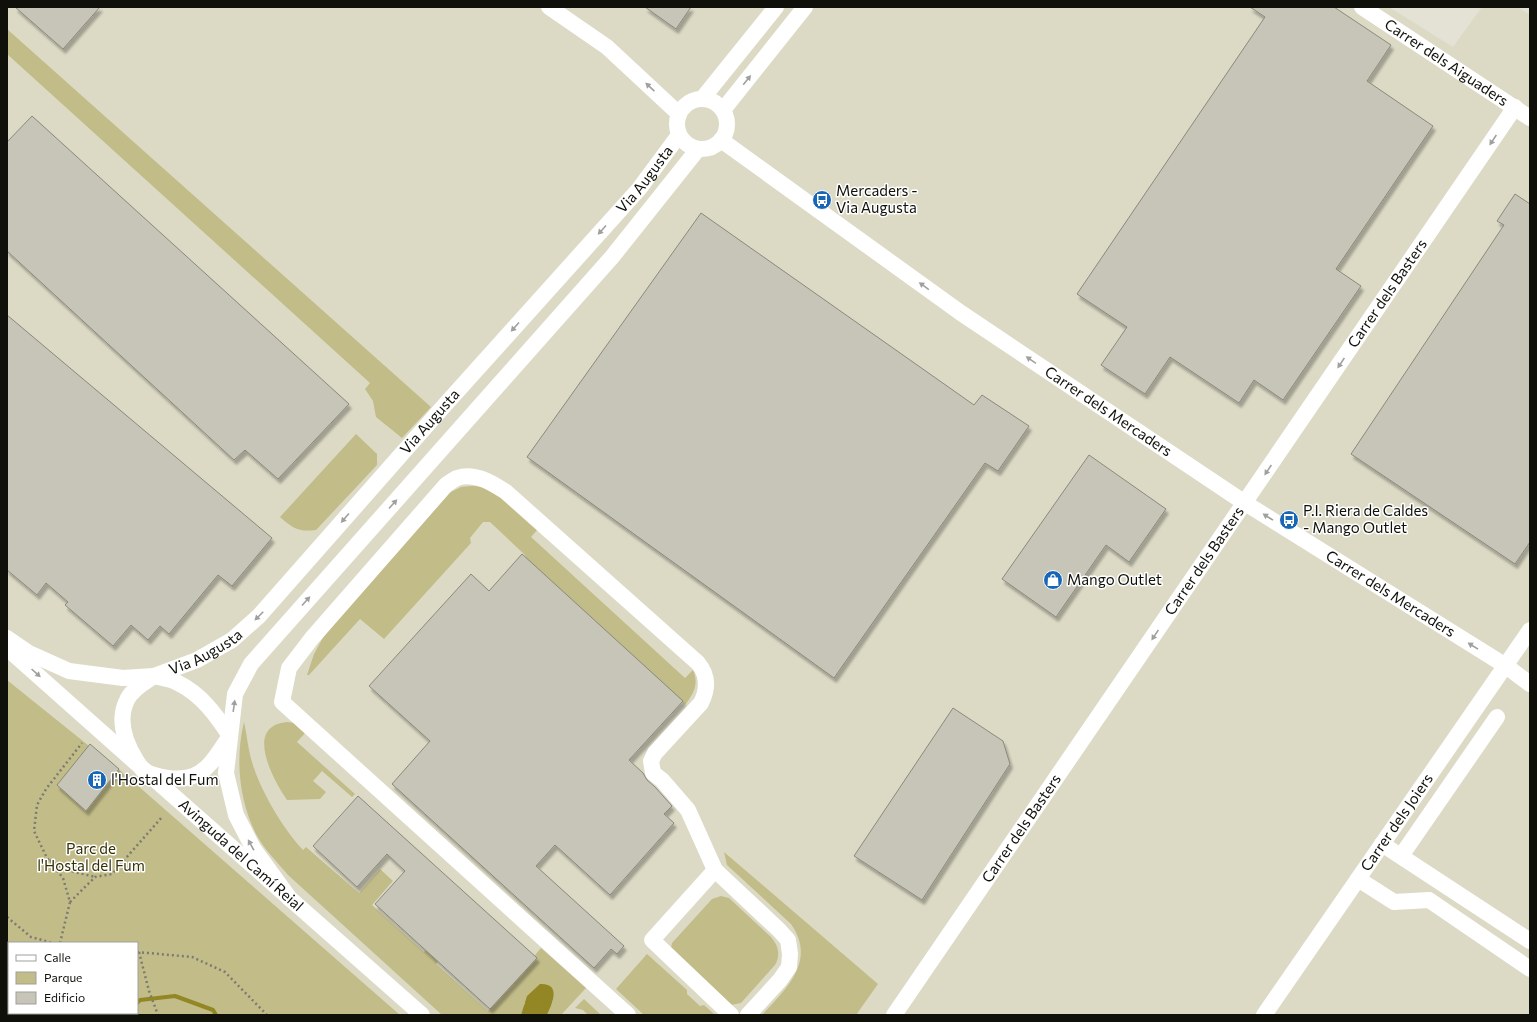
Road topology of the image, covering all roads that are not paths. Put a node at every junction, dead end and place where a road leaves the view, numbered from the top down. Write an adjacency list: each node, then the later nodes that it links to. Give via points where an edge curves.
1 (549, 7): 8 (street, one-way to 1, via 607,47)
2 (776, 7): 5 (street)
3 (806, 7): 7 (street, one-way to 3)
4 (1362, 7): 6 (street, Carrer dels Aiguaders)
5 (702, 99): 7 (street, via 716,103); 8 (street, via 685,105)
6 (1515, 107): 9 (street, Carrer dels Aiguaders); 13 (street, Carrer dels Basters, one-way to 13)
7 (723, 110): 11 (street, via 727,126)
8 (679, 114): 10 (street)
9 (1530, 118)
10 (679, 134): 12 (street, via 690,146); 18 (street, Via Augusta, one-way to 18, via 639,189 259,616 232,640 197,660)
11 (721, 140): 12 (street, via 714,146); 13 (street, Carrer dels Mercaders, one-way to 11, via 961,313)
12 (698, 149): 21 (street, Via Augusta, one-way to 12, via 235,694 251,664 612,257)
13 (1245, 503): 17 (street, Carrer dels Mercaders, one-way to 13); 34 (street, Carrer dels Basters, one-way to 34)
14 (1530, 630): 17 (street, Carrer dels Joiers)
15 (7, 638): 18 (street, Via Augusta, via 29,653 69,671 123,678)
16 (7, 647): 22 (street, Avinguda del Camí Reial, one-way to 22)
17 (1506, 666): 19 (street, Carrer dels Mercaders); 23 (street, Carrer dels Joiers)
18 (154, 676): 21 (street, Via Augusta, via 177,682 195,693 218,718); 22 (street, Via Augusta, via 127,698 122,712 123,732)
19 (1530, 684)
20 (1497, 717): 24 (street)
21 (230, 736): 22 (street, Via Augusta, via 214,760 193,776 161,777); 27 (street, Via Augusta, one-way to 21, via 253,848 236,815 226,773)
22 (142, 769): 27 (street, Avinguda del Camí Reial)
23 (1382, 844): 24 (street); 26 (street, Carrer dels Joiers)
24 (1401, 856): 28 (street)
25 (715, 870): 31 (street, via 688,810 653,773 651,761 655,753 701,703 705,695 704,670 506,492 490,481 473,477 457,478 446,485 288,668 282,702); 32 (street, via 652,940); 33 (street, via 788,940 789,967)
26 (1358, 879): 29 (street, via 1394,902 1429,900); 35 (street, Carrer dels Joiers)
27 (290, 899): 30 (street, Avinguda del Camí Reial)
28 (1530, 941)
29 (1530, 969)
30 (422, 1015)
31 (628, 1015)
32 (731, 1015)
33 (748, 1015)
34 (894, 1015)
35 (1264, 1015)

